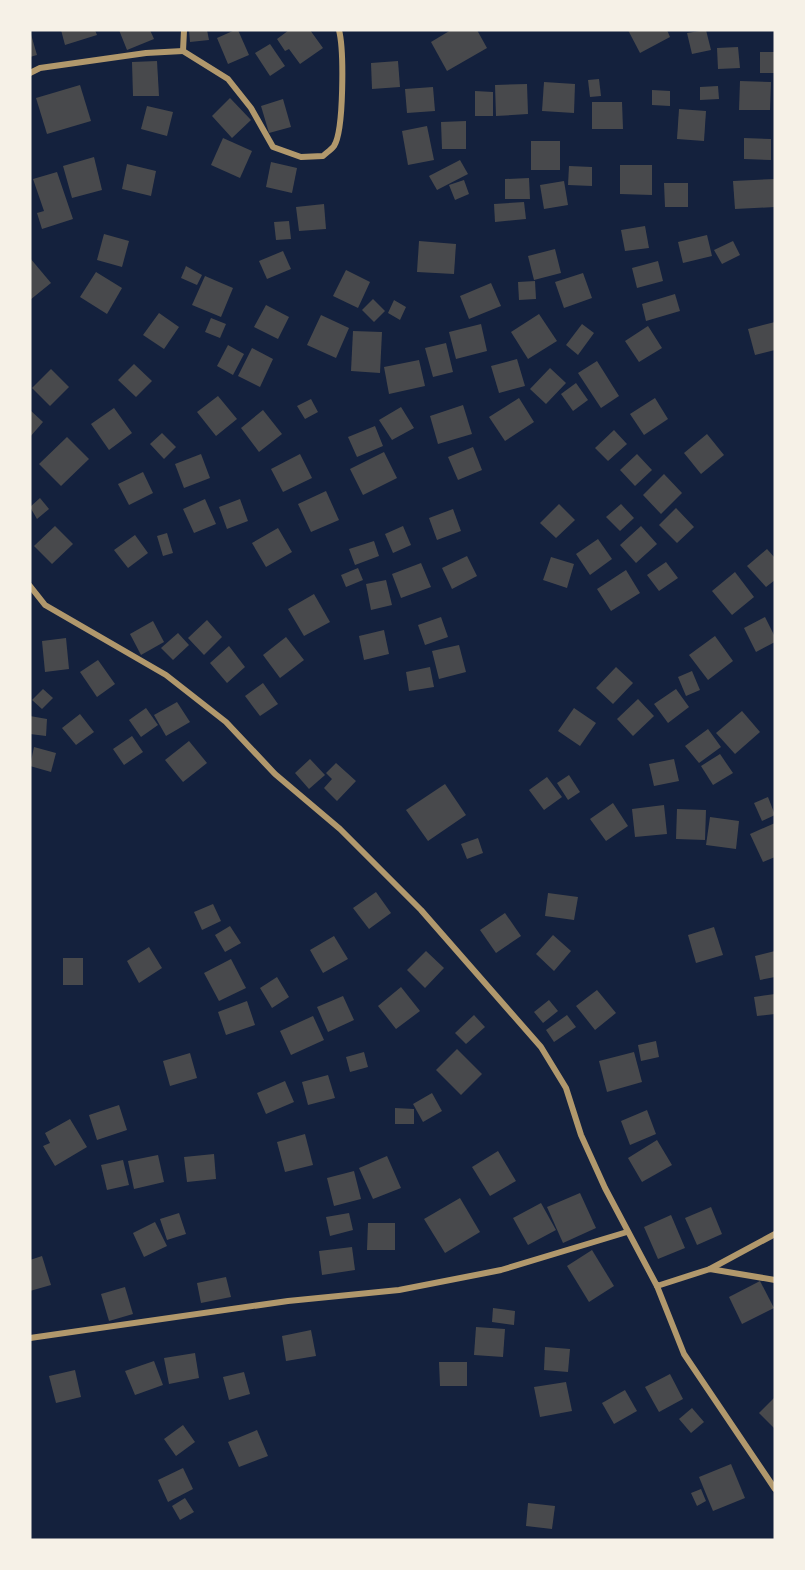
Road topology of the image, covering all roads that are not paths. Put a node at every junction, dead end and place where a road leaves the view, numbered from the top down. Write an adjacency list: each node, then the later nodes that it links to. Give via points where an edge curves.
1 (184, 30): 3 (street)
2 (339, 30): 3 (street, via 340,126 334,146 323,156 301,156 273,147 251,108 228,79)
3 (183, 51): 4 (street, via 40,68)
4 (30, 73)
5 (30, 586): 6 (street, via 45,605 166,675 226,722 275,774 340,829 421,910 541,1047 566,1088 581,1135)
6 (627, 1233): 10 (street); 11 (street, via 501,1270 399,1290 240,1307)
7 (775, 1234): 8 (street)
8 (710, 1269): 9 (street); 10 (street)
9 (775, 1280)
10 (657, 1286): 12 (street, via 684,1354)
11 (30, 1338)
12 (775, 1489)

